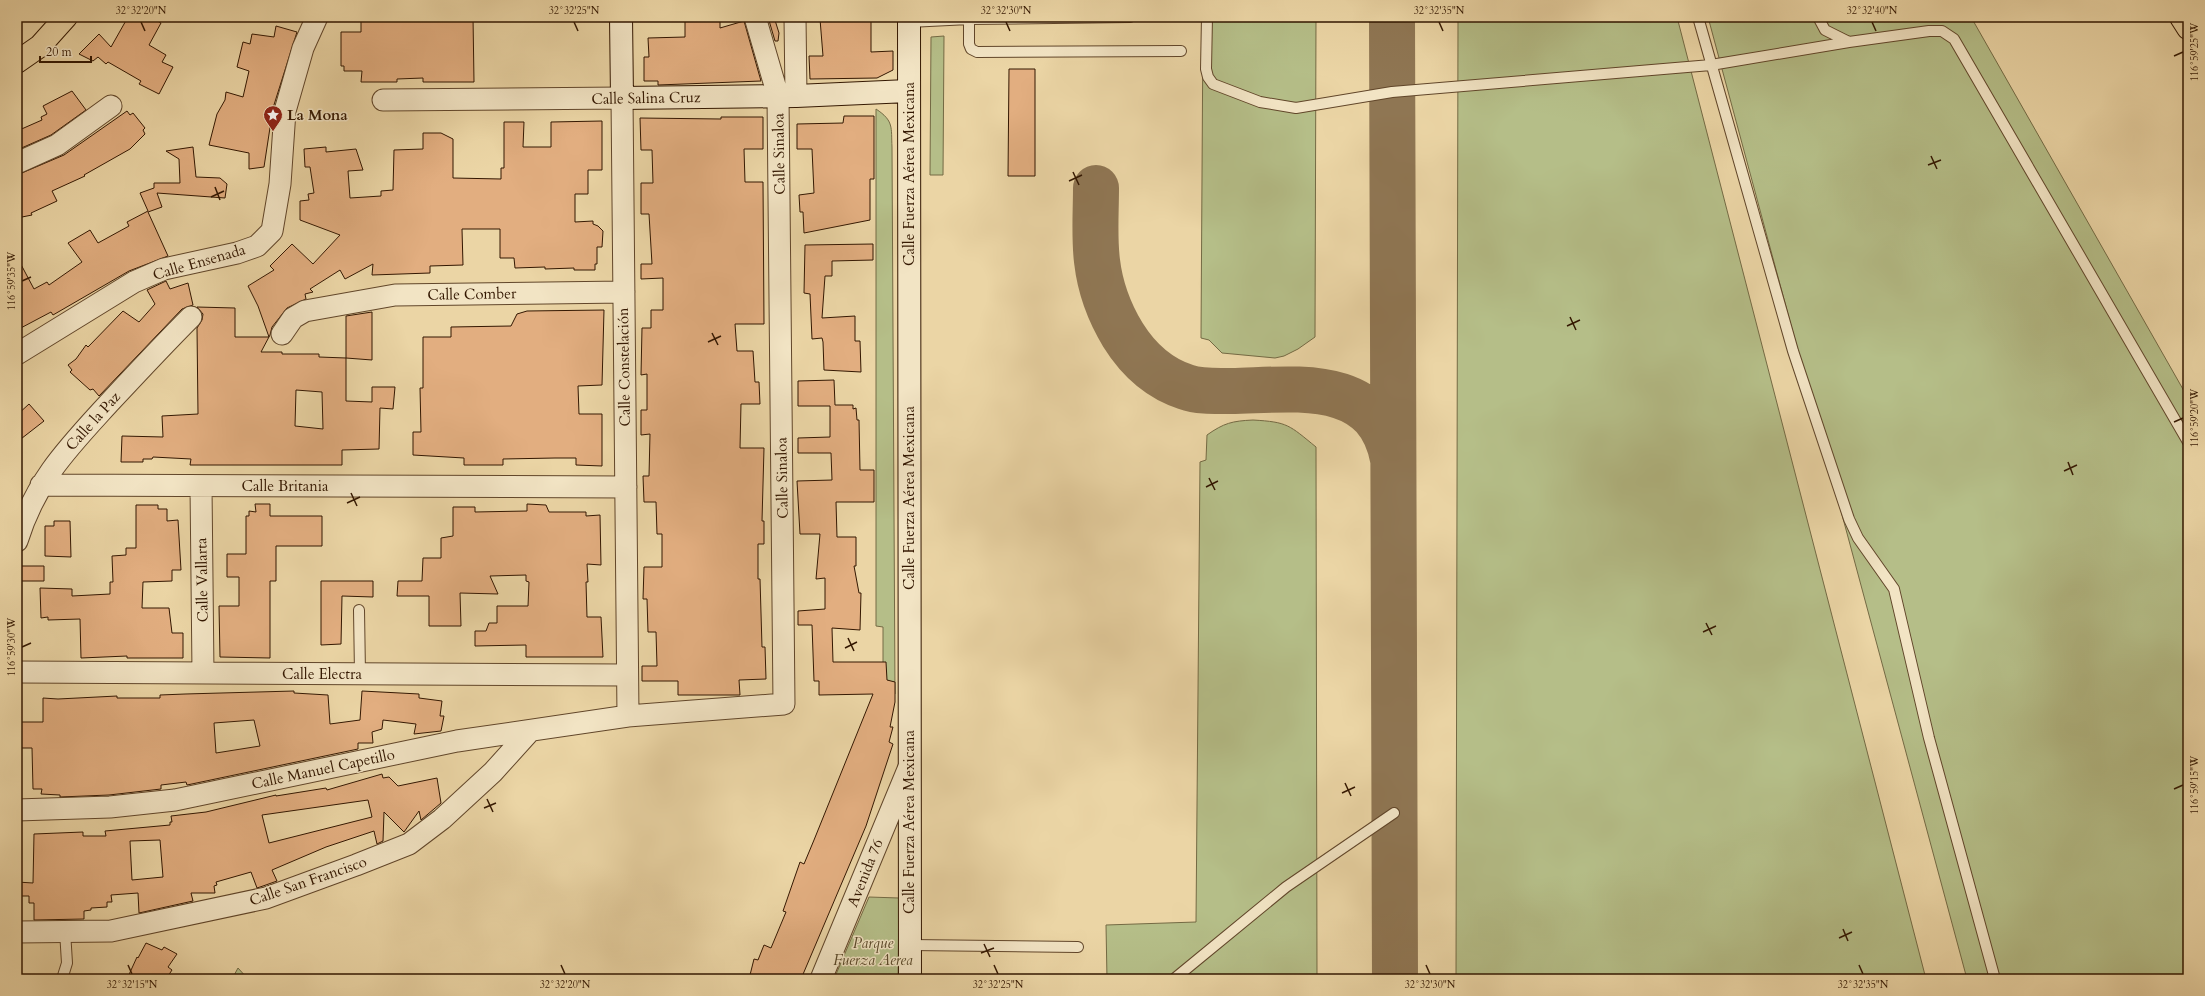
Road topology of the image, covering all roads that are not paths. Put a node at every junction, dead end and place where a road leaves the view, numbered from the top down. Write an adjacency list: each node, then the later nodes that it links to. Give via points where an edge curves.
1 (66, 17): 17 (main road, via 40,46)
2 (317, 17): 28 (street, Calle Ensenada, via 303,48 285,111 280,184 272,231 257,246 238,253 164,269 134,282)
3 (621, 17): 21 (main road, Calle Constelación)
4 (755, 17): 20 (street)
5 (796, 17): 20 (street, Calle Sinaloa)
6 (1109, 17): 7 (lane); 13 (lane)
7 (1130, 17)
8 (1206, 17): 18 (lane, via 1206,69 1213,84 1260,102 1296,108 1392,92)
9 (1698, 17): 18 (lane)
10 (1818, 17): 15 (lane, via 1826,30)
11 (2181, 17): 14 (main road)
12 (909, 19): 13 (lane); 19 (main road, Calle Fuerza Aérea Mexicana)
13 (969, 19): 16 (lane, via 969,44 971,49 977,52)
14 (2188, 28)
15 (1849, 42): 18 (lane); 29 (lane, via 1929,31 1942,31 1954,39)
16 (1181, 51)
17 (17, 62)
18 (1711, 65): 52 (lane, via 1793,351 1849,519 1858,538 1894,589 1929,738)
19 (908, 91): 20 (main road, Calle Salina Cruz); 41 (main road, Calle Fuerza Aérea Mexicana)
20 (787, 96): 21 (main road, Calle Salina Cruz); 39 (street, Calle Sinaloa, via 784,704)
21 (622, 98): 22 (street, Calle Salina Cruz); 25 (street, Calle Constelación)
22 (383, 100)
23 (111, 106): 24 (street, via 57,145)
24 (17, 164)
25 (624, 292): 27 (street, Calle Comber, via 395,295 305,311 293,318); 32 (street, Calle Constelación)
26 (191, 317): 30 (street, Calle la Paz, via 58,459)
27 (282, 334)
28 (17, 354)
29 (2188, 442)
30 (41, 485): 31 (street, Calle Britania); 33 (street, Calle la Paz, via 25,516)
31 (201, 486): 32 (street, Calle Britania); 36 (street, Calle Vallarta)
32 (626, 487): 38 (street, Calle Constelación)
33 (17, 541)
34 (359, 610): 37 (lane)
35 (17, 672): 36 (street, Calle Electra)
36 (203, 673): 37 (street, Calle Electra)
37 (360, 674): 38 (street, Calle Electra)
38 (626, 675): 39 (street, Calle Constelación)
39 (628, 716): 40 (street, Calle Manuel Capetillo)
40 (530, 732): 42 (street, Calle Manuel Capetillo, via 457,741 175,800 110,807); 44 (street, Calle San Francisco, via 493,772 442,819 409,844 266,898 111,931)
41 (909, 767): 46 (main road, Calle Fuerza Aérea Mexicana); 49 (street, Avenida 76)
42 (17, 810)
43 (1394, 813): 51 (lane, via 1286,887)
44 (65, 931): 45 (street, Calle San Francisco); 48 (lane, via 67,963)
45 (17, 932)
46 (910, 945): 47 (lane); 50 (main road, Calle Fuerza Aérea Mexicana)
47 (1078, 947)
48 (62, 979)
49 (821, 979)
50 (910, 979)
51 (1174, 979)
52 (1996, 979)

